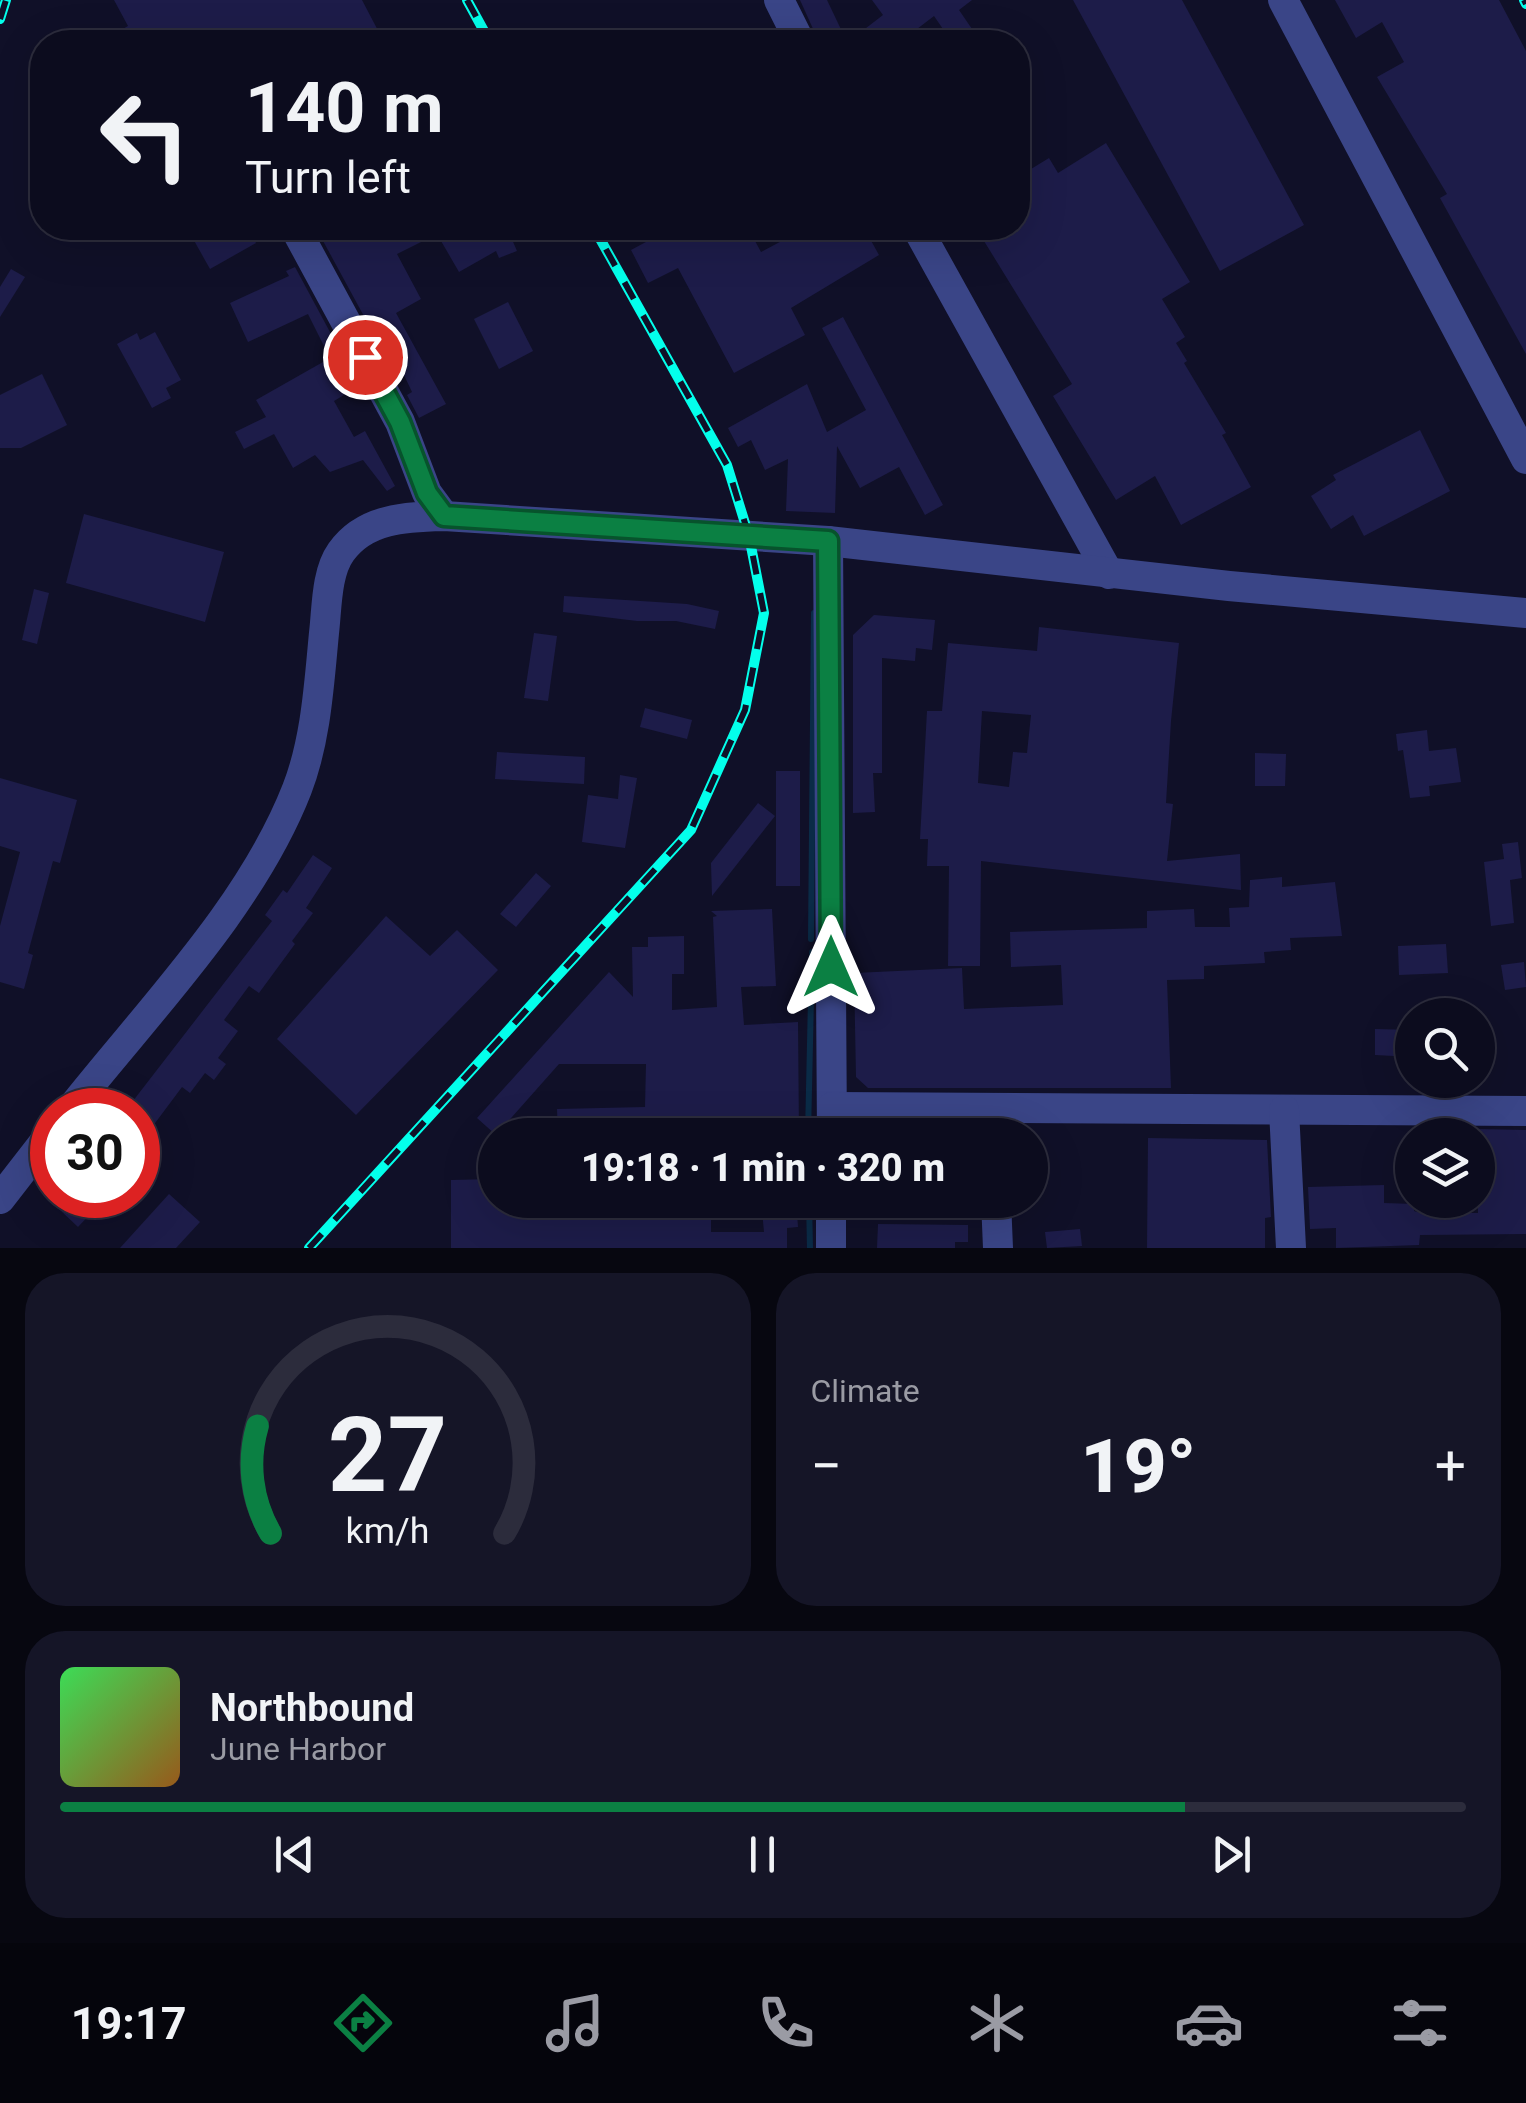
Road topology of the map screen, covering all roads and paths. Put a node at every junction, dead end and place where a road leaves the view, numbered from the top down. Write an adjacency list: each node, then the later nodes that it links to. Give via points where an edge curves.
1 (778, 0): 3 (street)
2 (1283, 0): 6 (street)
3 (794, 30)
4 (301, 240): 7 (street)
5 (924, 240): 9 (street)
6 (1526, 460)
7 (444, 516): 8 (street); 11 (street, via 377,524 338,555 314,724 274,842 244,890)
8 (828, 541): 9 (street); 14 (street)
9 (1109, 574): 10 (street)
10 (1526, 613)
11 (87, 1088)
12 (1284, 1110): 13 (street); 15 (street); 22 (street)
13 (1526, 1111)
14 (832, 1118)
15 (1048, 1120)
16 (30, 1160): 17 (street)
17 (0, 1199)
18 (831, 1218): 20 (street)
19 (997, 1218): 21 (street)
20 (831, 1248)
21 (998, 1248)
22 (1292, 1248)

